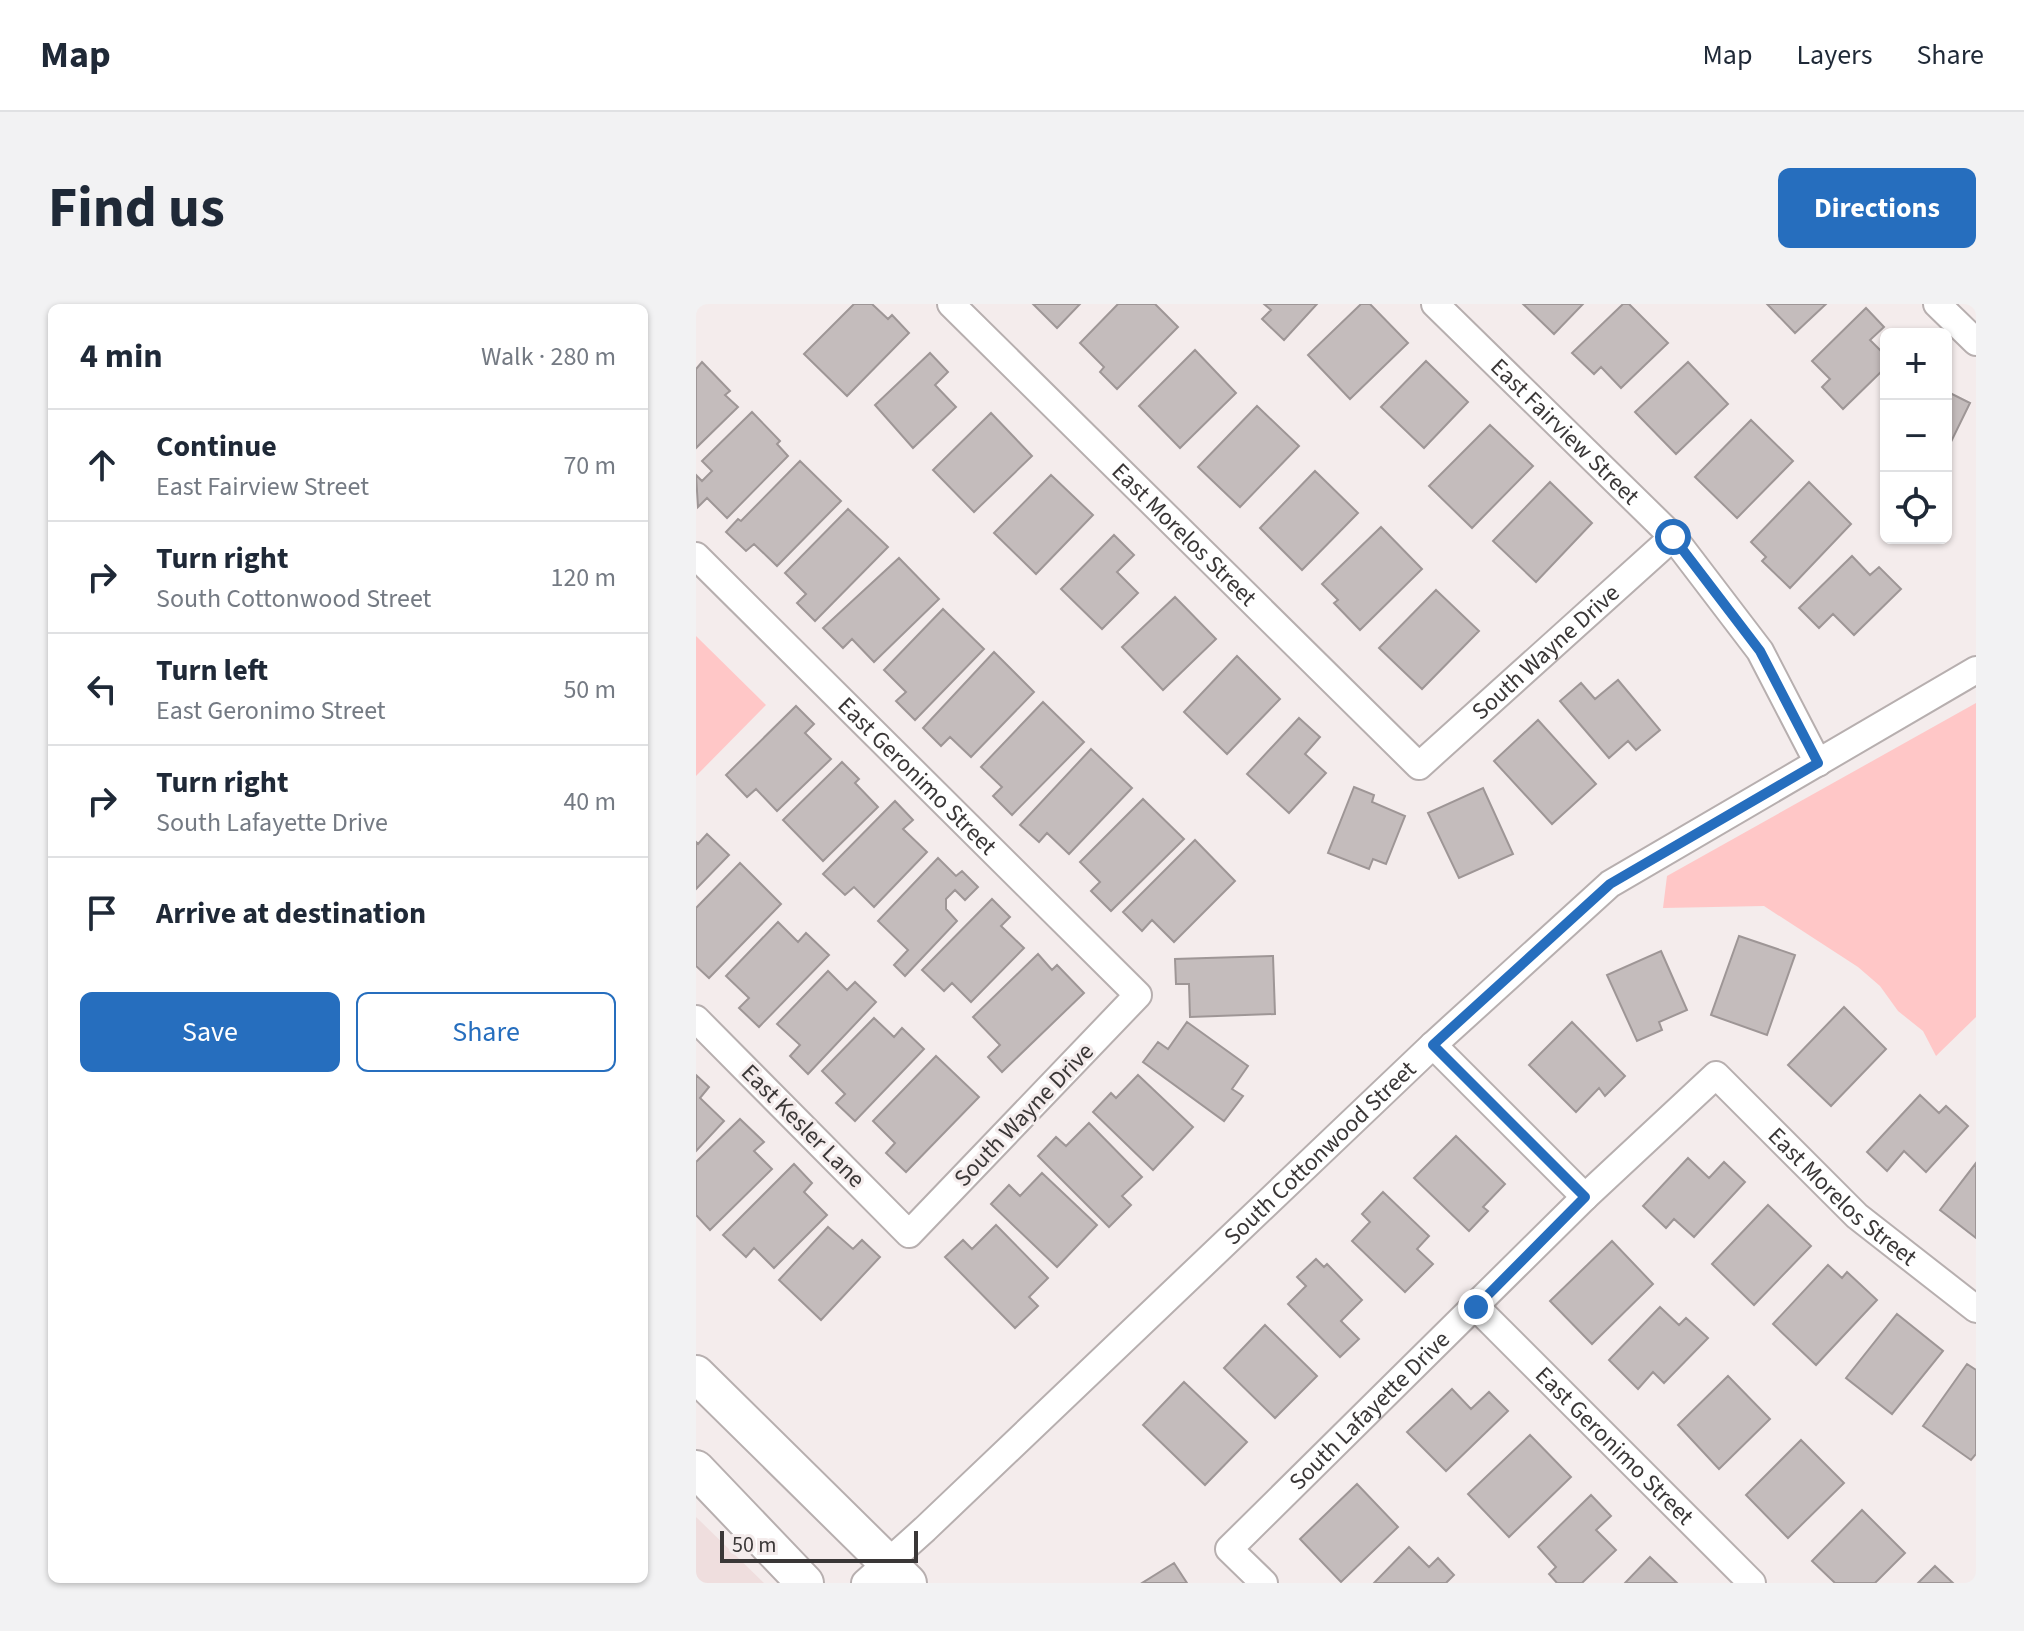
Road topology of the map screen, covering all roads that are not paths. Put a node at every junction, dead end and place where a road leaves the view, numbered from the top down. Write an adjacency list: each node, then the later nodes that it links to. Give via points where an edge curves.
1 (951, 304): 9 (street, East Morelos Street)
2 (1435, 304): 5 (street, East Fairview Street)
3 (1937, 304): 4 (street)
4 (1976, 342)
5 (1673, 537): 8 (street, East Fairview Street, via 1760,651); 9 (street, South Wayne Drive)
6 (696, 556): 10 (street, East Geronimo Street)
7 (1976, 670): 8 (street, South Cottonwood Street)
8 (1818, 763): 12 (street, South Cottonwood Street, via 1610,884)
9 (1419, 766)
10 (1138, 995): 15 (street, South Wayne Drive)
11 (696, 1019): 15 (street, East Kesler Lane)
12 (1433, 1045): 14 (street); 20 (street, South Cottonwood Street)
13 (1716, 1075): 14 (street, South Lafayette Drive); 17 (street, East Morelos Street, via 1857,1216)
14 (1585, 1197): 16 (street, South Lafayette Drive)
15 (909, 1234)
16 (1476, 1307): 22 (street, South Lafayette Drive, via 1229,1549); 23 (street, East Geronimo Street)
17 (1976, 1309)
18 (696, 1374): 20 (main road)
19 (696, 1469): 21 (main road)
20 (887, 1577)
21 (805, 1583)
22 (1264, 1583)
23 (1752, 1583)

